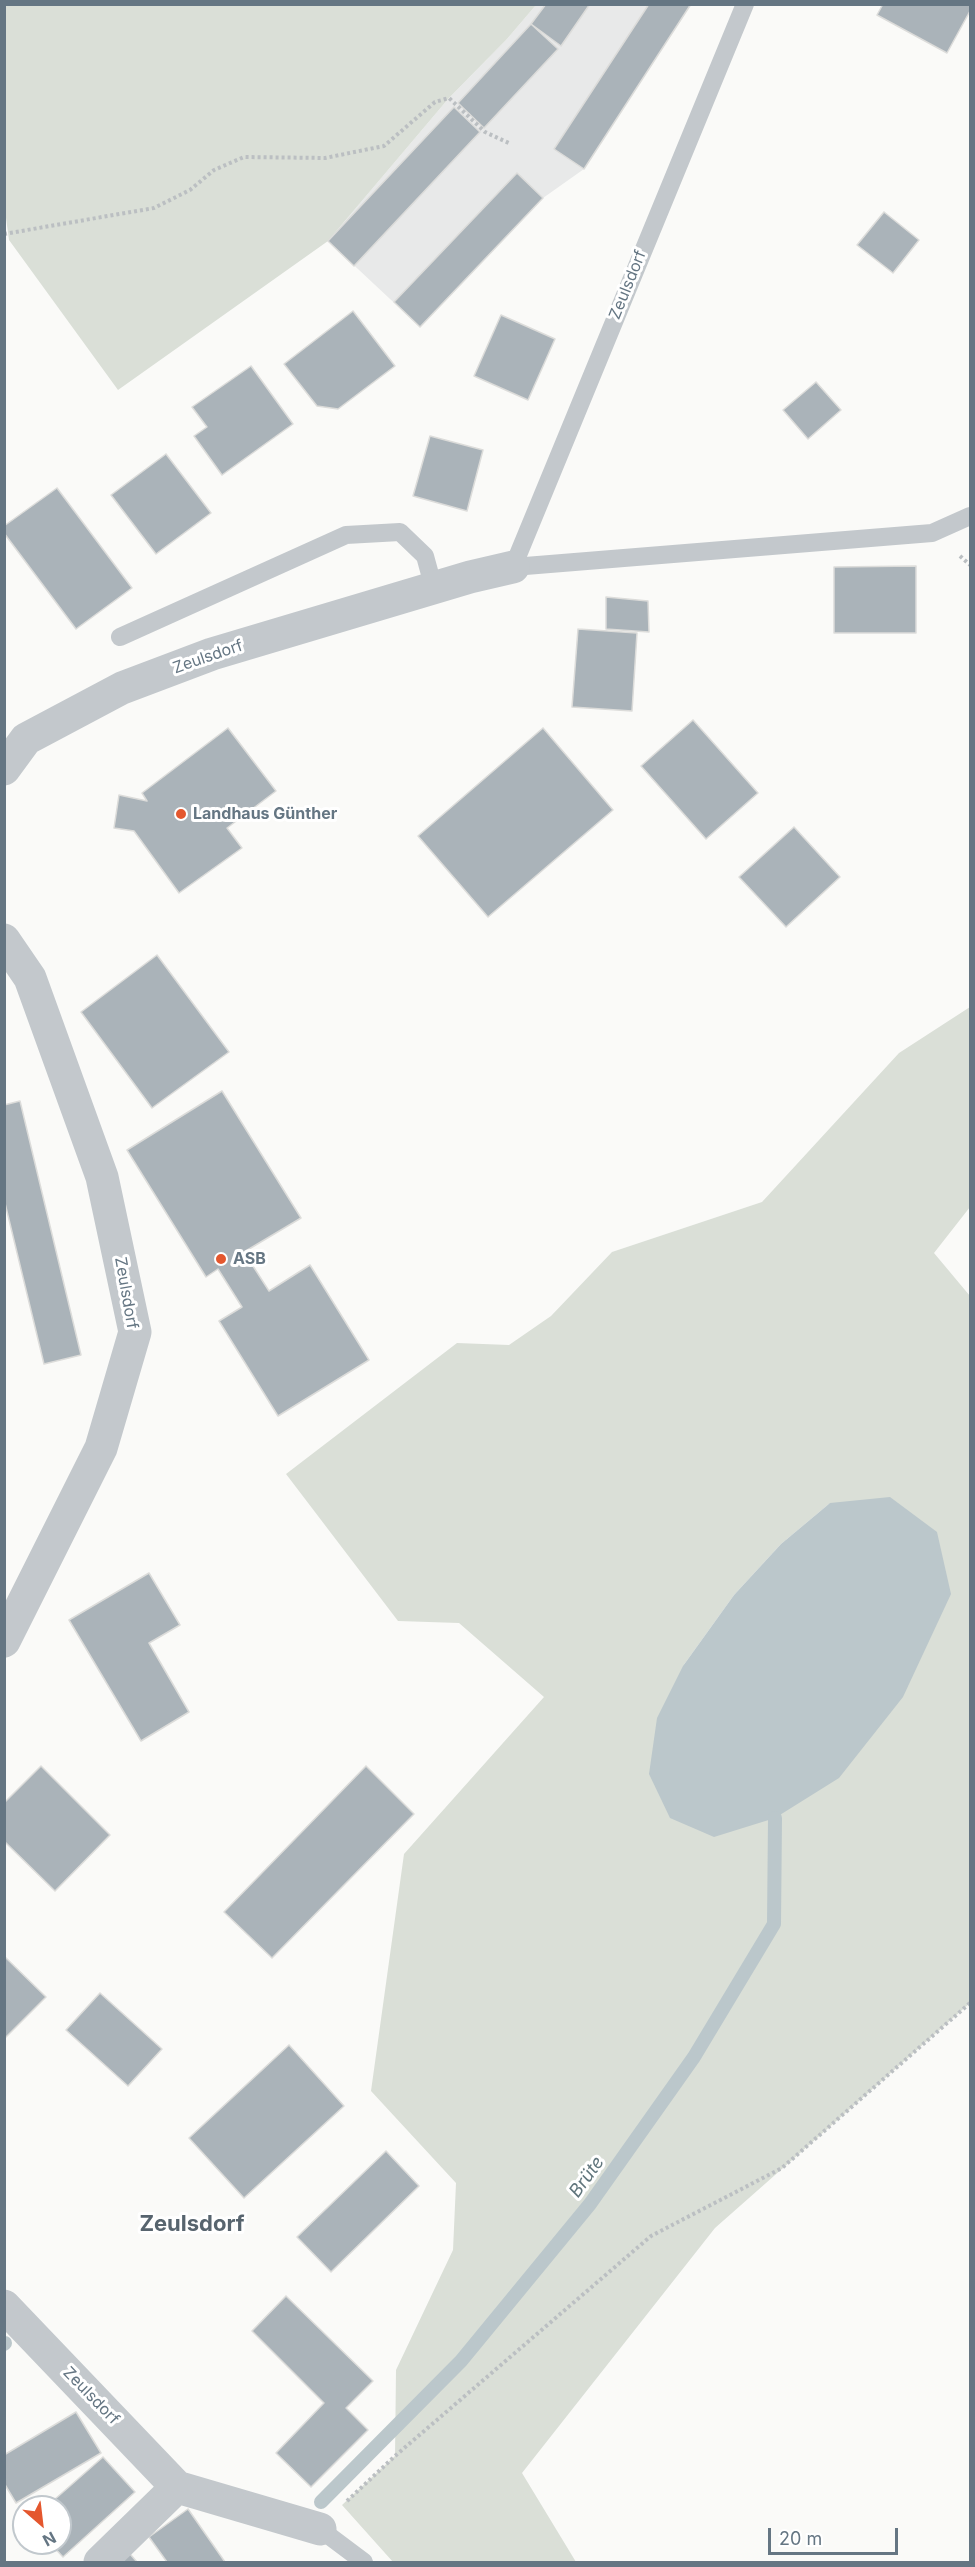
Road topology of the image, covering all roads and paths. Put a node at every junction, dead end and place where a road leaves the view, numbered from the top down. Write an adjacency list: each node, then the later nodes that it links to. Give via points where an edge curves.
1 (745, 4): 5 (lane, Zeulsdorf)
2 (511, 144): 3 (path, via 485,132 449,98 435,102 384,146 325,158 244,157 214,170 190,190 154,208)
3 (4, 234)
4 (970, 516): 5 (lane, Zeulsdorf, via 932,533)
5 (513, 567): 6 (street, Zeulsdorf)
6 (434, 589): 7 (lane, via 425,556 400,532 346,535); 8 (street, Zeulsdorf, via 212,654 122,688 26,739)
7 (120, 637)
8 (4, 769)
9 (4, 940): 10 (street, Zeulsdorf, via 30,978 102,1177 135,1332 100,1448)
10 (4, 1641)
11 (970, 2003): 14 (path, via 782,2168 651,2235 395,2456)
12 (4, 2306): 13 (street, Zeulsdorf)
13 (177, 2487): 14 (street, Zeulsdorf); 15 (street)
14 (320, 2529): 16 (lane)
15 (100, 2562)
16 (364, 2562)

